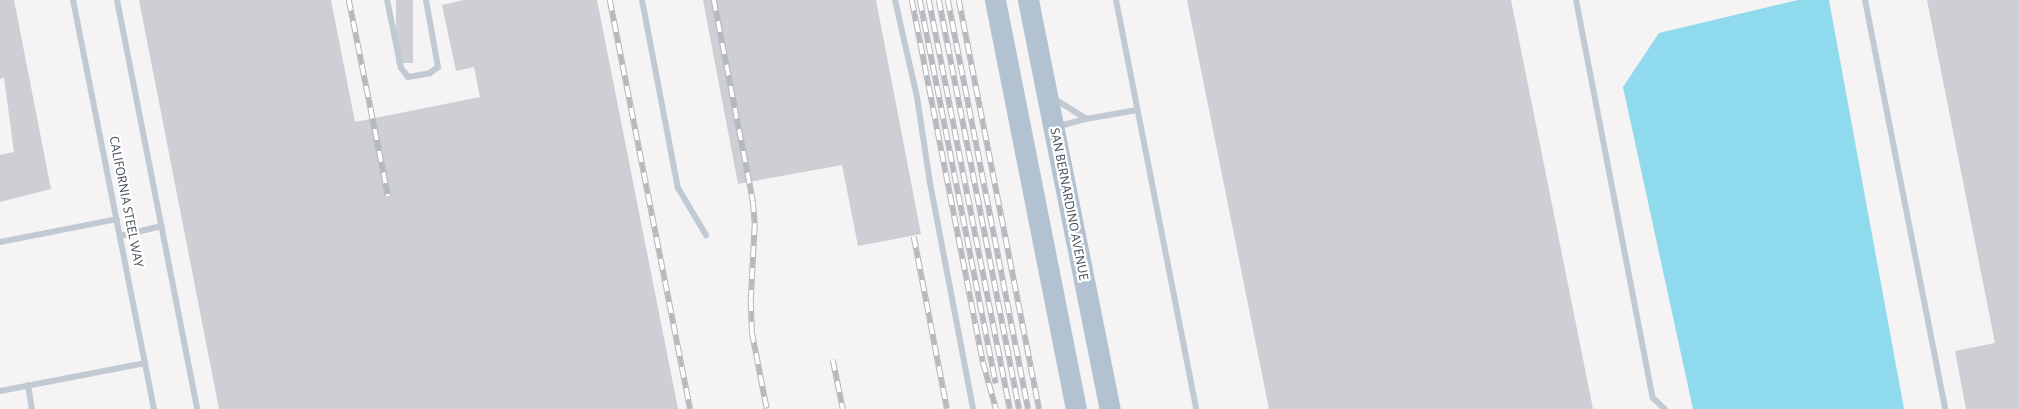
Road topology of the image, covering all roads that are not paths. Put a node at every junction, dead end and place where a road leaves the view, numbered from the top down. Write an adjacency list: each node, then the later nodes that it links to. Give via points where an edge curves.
1 (73, 0): 17 (lane, CALIFORNIA STEEL WAY)
2 (117, 0): 18 (lane)
3 (387, 0): 4 (lane, via 401,68 408,77 430,73 438,67)
4 (426, 0)
5 (642, 0): 19 (lane, via 678,188)
6 (896, 0): 29 (lane, via 917,97 930,184)
7 (995, 0): 22 (main road)
8 (1007, 0): 16 (main road, via 1028,102)
9 (1028, 0): 13 (main road, SAN BERNARDINO AVENUE)
10 (1116, 0): 14 (lane)
11 (1576, 0): 34 (lane, via 1653,398)
12 (1865, 0): 35 (lane)
13 (1047, 94): 15 (lane); 16 (main road, SAN BERNARDINO AVENUE)
14 (1137, 110): 15 (lane); 33 (lane)
15 (1086, 118): 16 (lane)
16 (1054, 127): 32 (main road, SAN BERNARDINO AVENUE)
17 (117, 219): 20 (lane, CALIFORNIA STEEL WAY); 21 (lane)
18 (162, 226): 20 (lane); 28 (lane)
19 (706, 235)
20 (120, 236): 23 (lane, CALIFORNIA STEEL WAY)
21 (0, 242)
22 (1050, 278): 30 (main road); 31 (main road, via 1076,341)
23 (145, 363): 24 (lane); 27 (lane, CALIFORNIA STEEL WAY)
24 (28, 385): 25 (lane); 26 (lane)
25 (0, 391)
26 (32, 409)
27 (154, 409)
28 (197, 409)
29 (973, 409)
30 (1076, 409)
31 (1089, 409)
32 (1110, 409)
33 (1196, 409)
34 (1664, 409)
35 (1945, 409)

